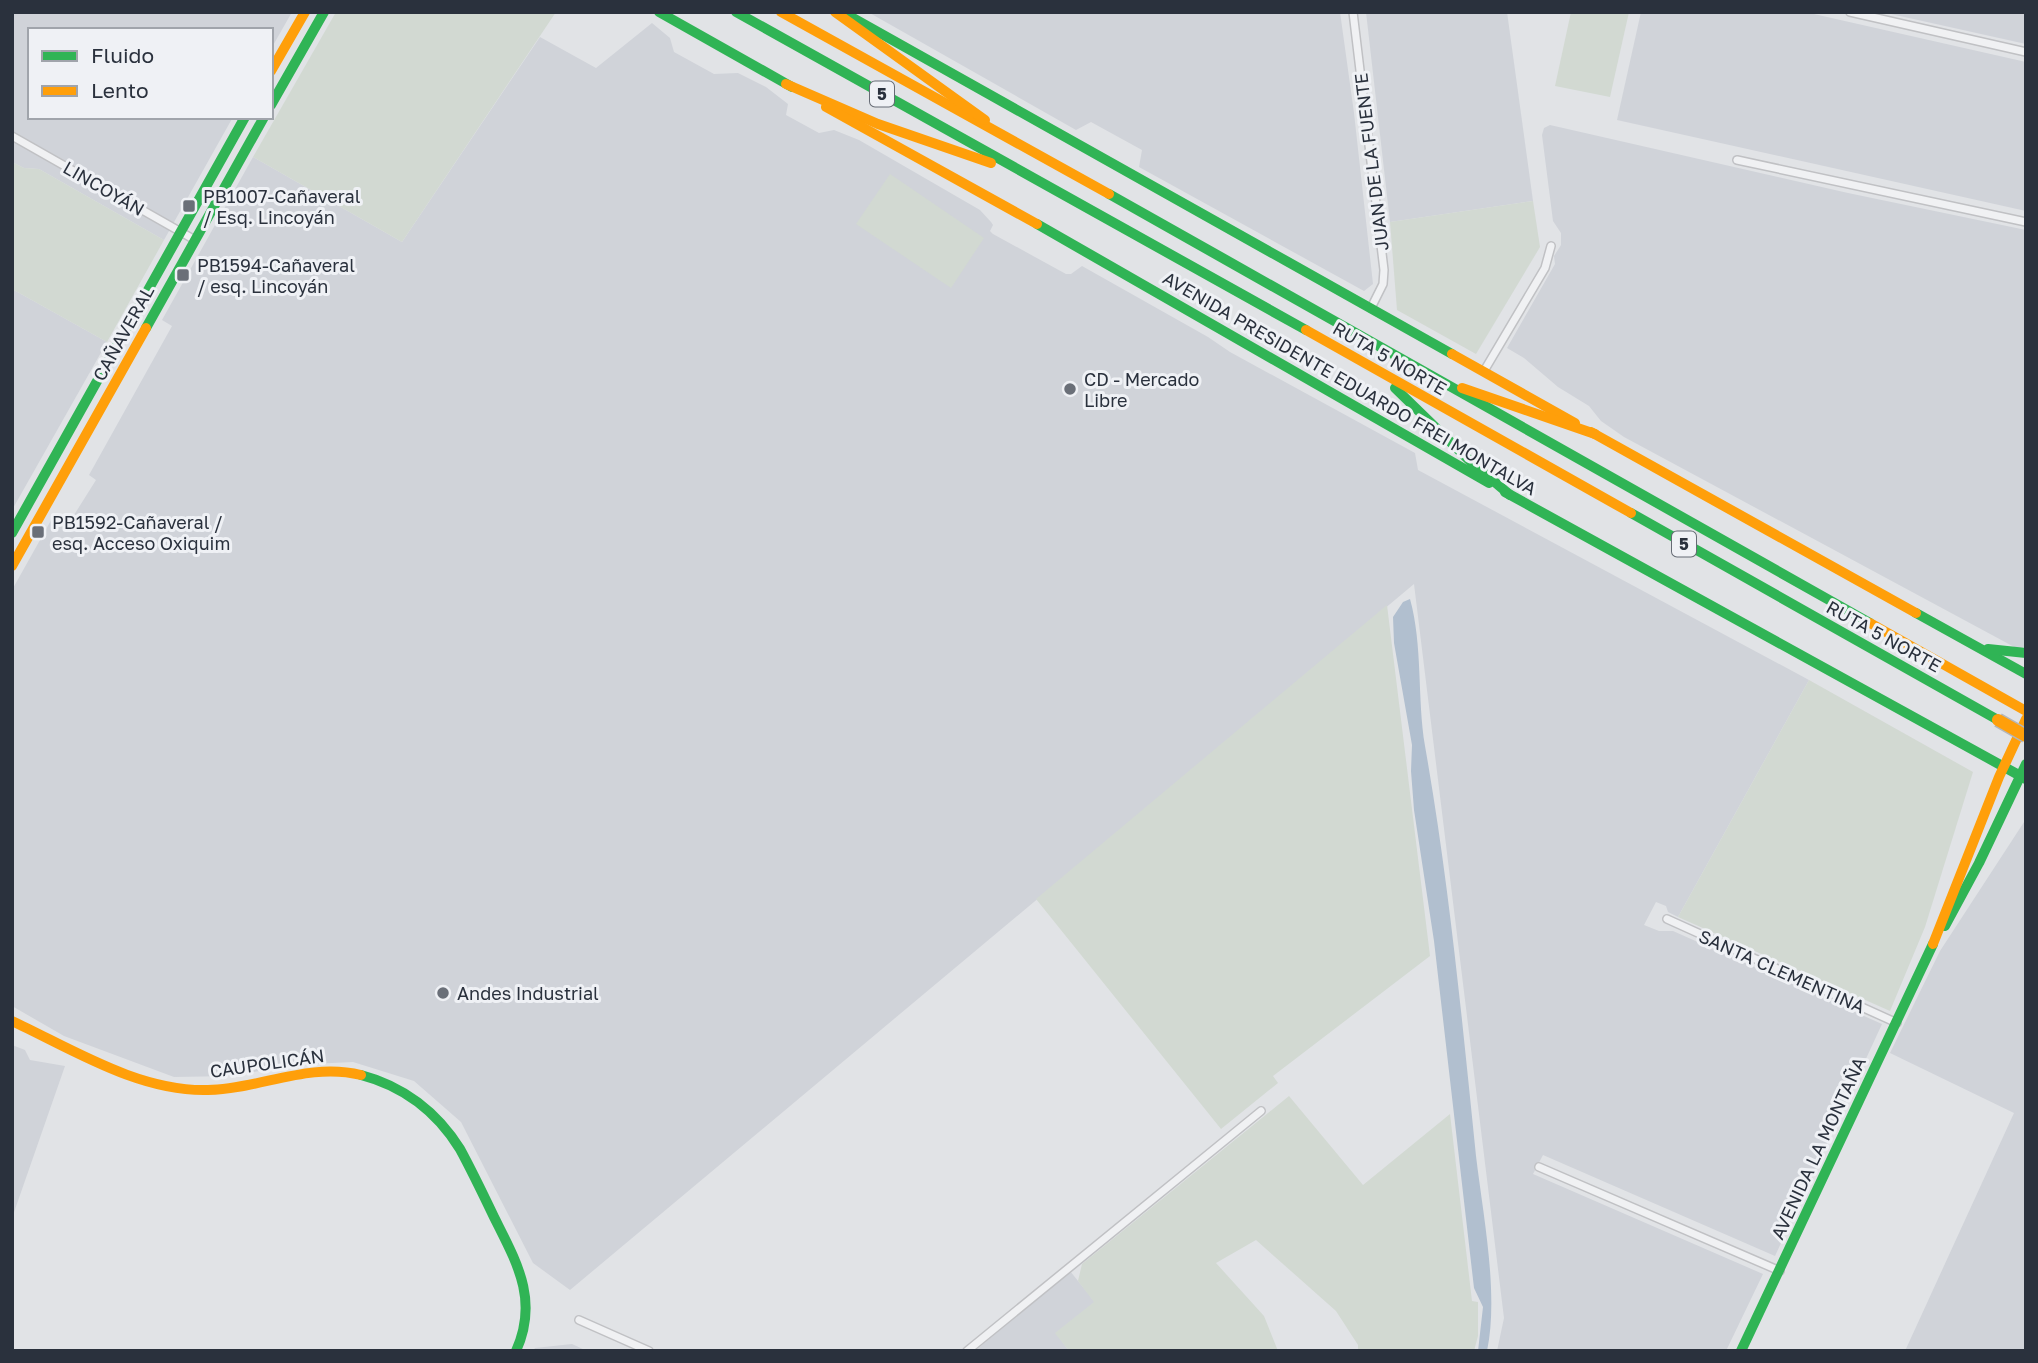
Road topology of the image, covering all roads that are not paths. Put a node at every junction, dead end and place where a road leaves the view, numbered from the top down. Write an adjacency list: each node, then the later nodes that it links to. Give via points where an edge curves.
1 (305, 12): 11 (main road)
2 (324, 12): 13 (main road)
3 (659, 12): 12 (main road, AVENIDA PRESIDENTE EDUARDO FREI MONTALVA)
4 (736, 12): 19 (main road, RUTA 5 NORTE / 5)
5 (781, 12): 17 (main road, RUTA 5 NORTE / 5)
6 (835, 12): 17 (main road)
7 (1353, 12): 24 (street, JUAN DE LA FUENTE, via 1384,270 1383,284)
8 (1850, 12): 10 (street)
9 (847, 13): 24 (main road)
10 (2026, 52)
11 (273, 68)
12 (786, 84): 19 (main road, via 900,132); 29 (main road, AVENIDA PRESIDENTE EDUARDO FREI MONTALVA)
13 (273, 101)
14 (244, 119): 21 (main road, CAÑAVERAL)
15 (263, 119): 22 (main road, CAÑAVERAL)
16 (12, 136): 21 (street, LINCOYÁN)
17 (1018, 146): 27 (main road, RUTA 5 NORTE / 5)
18 (1737, 160): 20 (street)
19 (1028, 176): 25 (main road, RUTA 5 NORTE / 5)
20 (2026, 222)
21 (180, 231): 22 (street, LINCOYÁN); 30 (main road, CAÑAVERAL)
22 (195, 240): 31 (main road, CAÑAVERAL)
23 (1551, 246): 26 (street, via 1545,268)
24 (1371, 308): 26 (main road)
25 (1371, 368): 29 (main road); 37 (main road, RUTA 5 NORTE / 5, bridge)
26 (1484, 371): 28 (main road)
27 (1441, 382): 28 (main road); 35 (main road, RUTA 5 NORTE / 5)
28 (1595, 434): 32 (main road)
29 (1510, 495): 38 (main road, AVENIDA PRESIDENTE EDUARDO FREI MONTALVA)
30 (12, 533)
31 (12, 566)
32 (1978, 647): 33 (main road); 34 (main road)
33 (2026, 653)
34 (2026, 674)
35 (2026, 711)
36 (2026, 719): 38 (main road, AVENIDA LA MONTAÑA)
37 (2026, 736)
38 (2003, 766): 39 (main road, AVENIDA PRESIDENTE EDUARDO FREI MONTALVA); 41 (main road, AVENIDA LA MONTAÑA)
39 (2024, 773): 41 (main road, AVENIDA LA MONTAÑA)
40 (1667, 919): 43 (street, SANTA CLEMENTINA)
41 (1926, 961): 43 (main road, AVENIDA LA MONTAÑA)
42 (12, 1021): 48 (main road, CAUPOLICÁN, via 117,1068 193,1090 332,1071 374,1078 410,1096 456,1141 521,1274 527,1315)
43 (1897, 1023): 46 (main road, AVENIDA LA MONTAÑA)
44 (1261, 1111): 50 (street)
45 (1539, 1167): 46 (street)
46 (1780, 1271): 51 (main road, AVENIDA LA MONTAÑA)
47 (579, 1320): 49 (street)
48 (516, 1351)
49 (649, 1351)
50 (967, 1351)
51 (1741, 1351)

